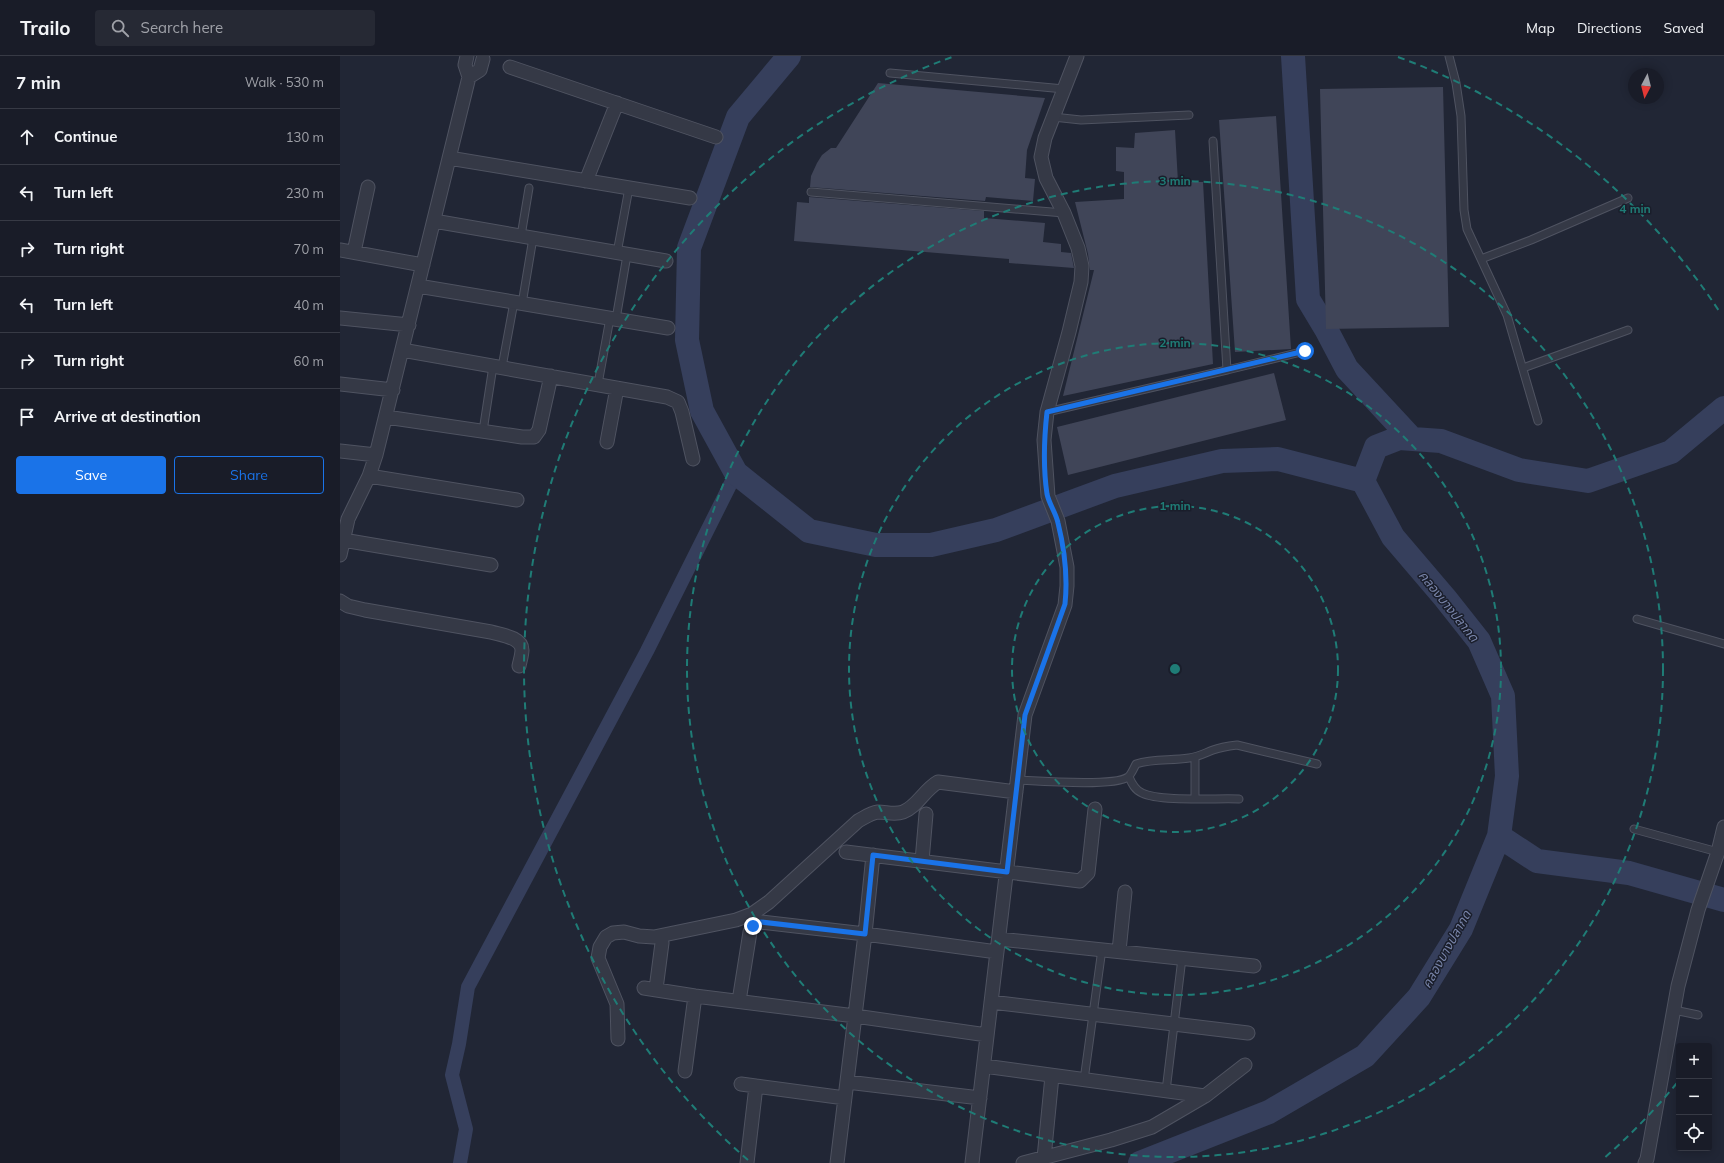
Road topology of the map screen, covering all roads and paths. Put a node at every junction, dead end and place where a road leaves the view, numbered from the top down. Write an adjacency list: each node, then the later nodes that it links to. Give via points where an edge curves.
1 (467, 56): 7 (street, via 464,65)
2 (1078, 56): 8 (street)
3 (1450, 56): 28 (lane, via 1461,116 1467,230)
4 (483, 58): 7 (street, via 480,70)
5 (510, 67): 9 (street)
6 (890, 73): 8 (lane)
7 (469, 77): 14 (street)
8 (1064, 90): 11 (street)
9 (617, 103): 12 (street); 15 (street)
10 (1189, 115): 11 (lane, via 1081,120)
11 (1053, 116): 22 (street, via 1042,146 1042,157 1046,178)
12 (716, 137)
13 (1213, 141): 42 (lane)
14 (449, 158): 15 (street); 23 (street)
15 (586, 181): 18 (street)
16 (368, 187): 26 (street)
17 (529, 188): 24 (lane)
18 (629, 188): 20 (street); 27 (lane)
19 (811, 192): 22 (lane)
20 (690, 198)
21 (1628, 198): 28 (lane)
22 (1064, 213): 48 (street, via 1080,257 1082,273 1070,332)
23 (434, 222): 24 (street); 30 (street)
24 (527, 237): 27 (street); 32 (lane)
25 (340, 250): 26 (street)
26 (354, 252): 30 (street)
27 (622, 254): 29 (street); 34 (lane)
28 (1481, 259): 41 (lane, via 1507,315)
29 (666, 261)
30 (423, 265): 31 (street)
31 (418, 286): 32 (street); 35 (street)
32 (518, 303): 34 (street); 40 (lane)
33 (340, 318): 35 (street)
34 (613, 318): 36 (street); 45 (lane)
35 (409, 325): 38 (street)
36 (668, 328)
37 (1628, 330): 41 (lane)
38 (402, 350): 40 (street); 47 (street)
39 (1305, 351): 42 (lane)
40 (498, 366): 43 (street); 51 (lane)
41 (1524, 368): 50 (lane)
42 (1227, 370): 48 (lane)
43 (551, 376): 45 (street); 51 (street, via 539,430 534,437)
44 (340, 384): 47 (street)
45 (598, 384): 46 (street)
46 (617, 388): 52 (street); 55 (street, via 667,397 678,402)
47 (393, 390): 49 (street)
48 (1047, 412): 69 (street, via 1044,440 1048,496 1058,521 1067,567 1065,604 1025,715)
49 (386, 417): 51 (street); 54 (street)
50 (1538, 422)
51 (482, 431)
52 (608, 442)
53 (340, 451): 54 (street)
54 (376, 455): 56 (street)
55 (693, 459)
56 (369, 476): 57 (street); 58 (street)
57 (517, 500)
58 (344, 519): 59 (street)
59 (343, 540): 60 (street); 61 (street)
60 (340, 555)
61 (490, 565)
62 (340, 601): 65 (street, via 365,610 509,637 520,643 522,649)
63 (1637, 619): 64 (lane)
64 (1724, 644)
65 (518, 666)
66 (1195, 757): 67 (lane, via 1226,746 1237,745); 68 (lane, via 1136,764); 70 (lane)
67 (1317, 764)
68 (1129, 777): 69 (lane, via 1119,781); 70 (lane, via 1132,786 1142,793 1159,798)
69 (1017, 786): 80 (street); 100 (street, via 938,782 929,787 915,805 903,812 878,812 858,821 769,902 752,914 736,920 654,937 624,932 606,937 600,947 598,958 617,1004)
70 (1195, 798): 71 (lane)
71 (1239, 799)
72 (1095, 809): 80 (street, via 1088,873 1080,881)
73 (926, 814): 79 (street)
74 (1724, 827): 77 (street)
75 (1634, 829): 77 (lane)
76 (846, 852): 78 (street)
77 (1718, 852): 93 (street, via 1698,910)
78 (873, 855): 79 (street); 82 (street)
79 (922, 861): 80 (street)
80 (1007, 872): 83 (street)
81 (1125, 892): 86 (street)
82 (865, 934): 87 (street); 91 (street, via 761,922 753,926); 96 (street)
83 (999, 939): 85 (street); 87 (street)
84 (662, 943): 90 (street, via 650,988)
85 (1102, 949): 86 (street); 94 (lane)
86 (1119, 951): 88 (street)
87 (997, 952): 92 (street)
88 (1182, 958): 89 (street); 97 (lane)
89 (1254, 966)
90 (695, 996): 91 (street); 103 (street)
91 (739, 1001): 96 (street)
92 (991, 1002): 94 (street); 99 (street)
93 (1674, 1010): 95 (lane); 118 (street)
94 (1092, 1015): 97 (street); 105 (lane)
95 (1698, 1015)
96 (855, 1016): 99 (street); 106 (street)
97 (1173, 1024): 98 (street); 109 (lane)
98 (1248, 1033)
99 (987, 1035): 102 (street)
100 (618, 1040)
101 (1245, 1065): 110 (street)
102 (984, 1066): 104 (street); 112 (street)
103 (685, 1071)
104 (1052, 1076): 105 (street); 113 (street)
105 (1084, 1080): 109 (street)
106 (847, 1082): 111 (street); 112 (street)
107 (741, 1084): 108 (street)
108 (756, 1086): 111 (street); 114 (street)
109 (1166, 1091): 110 (street)
110 (1205, 1096): 113 (street, via 1152,1127)
111 (845, 1098): 115 (street)
112 (980, 1098): 116 (street)
113 (1044, 1158): 117 (street)
114 (747, 1163)
115 (837, 1163)
116 (972, 1163)
117 (1023, 1163)
118 (1645, 1163)

